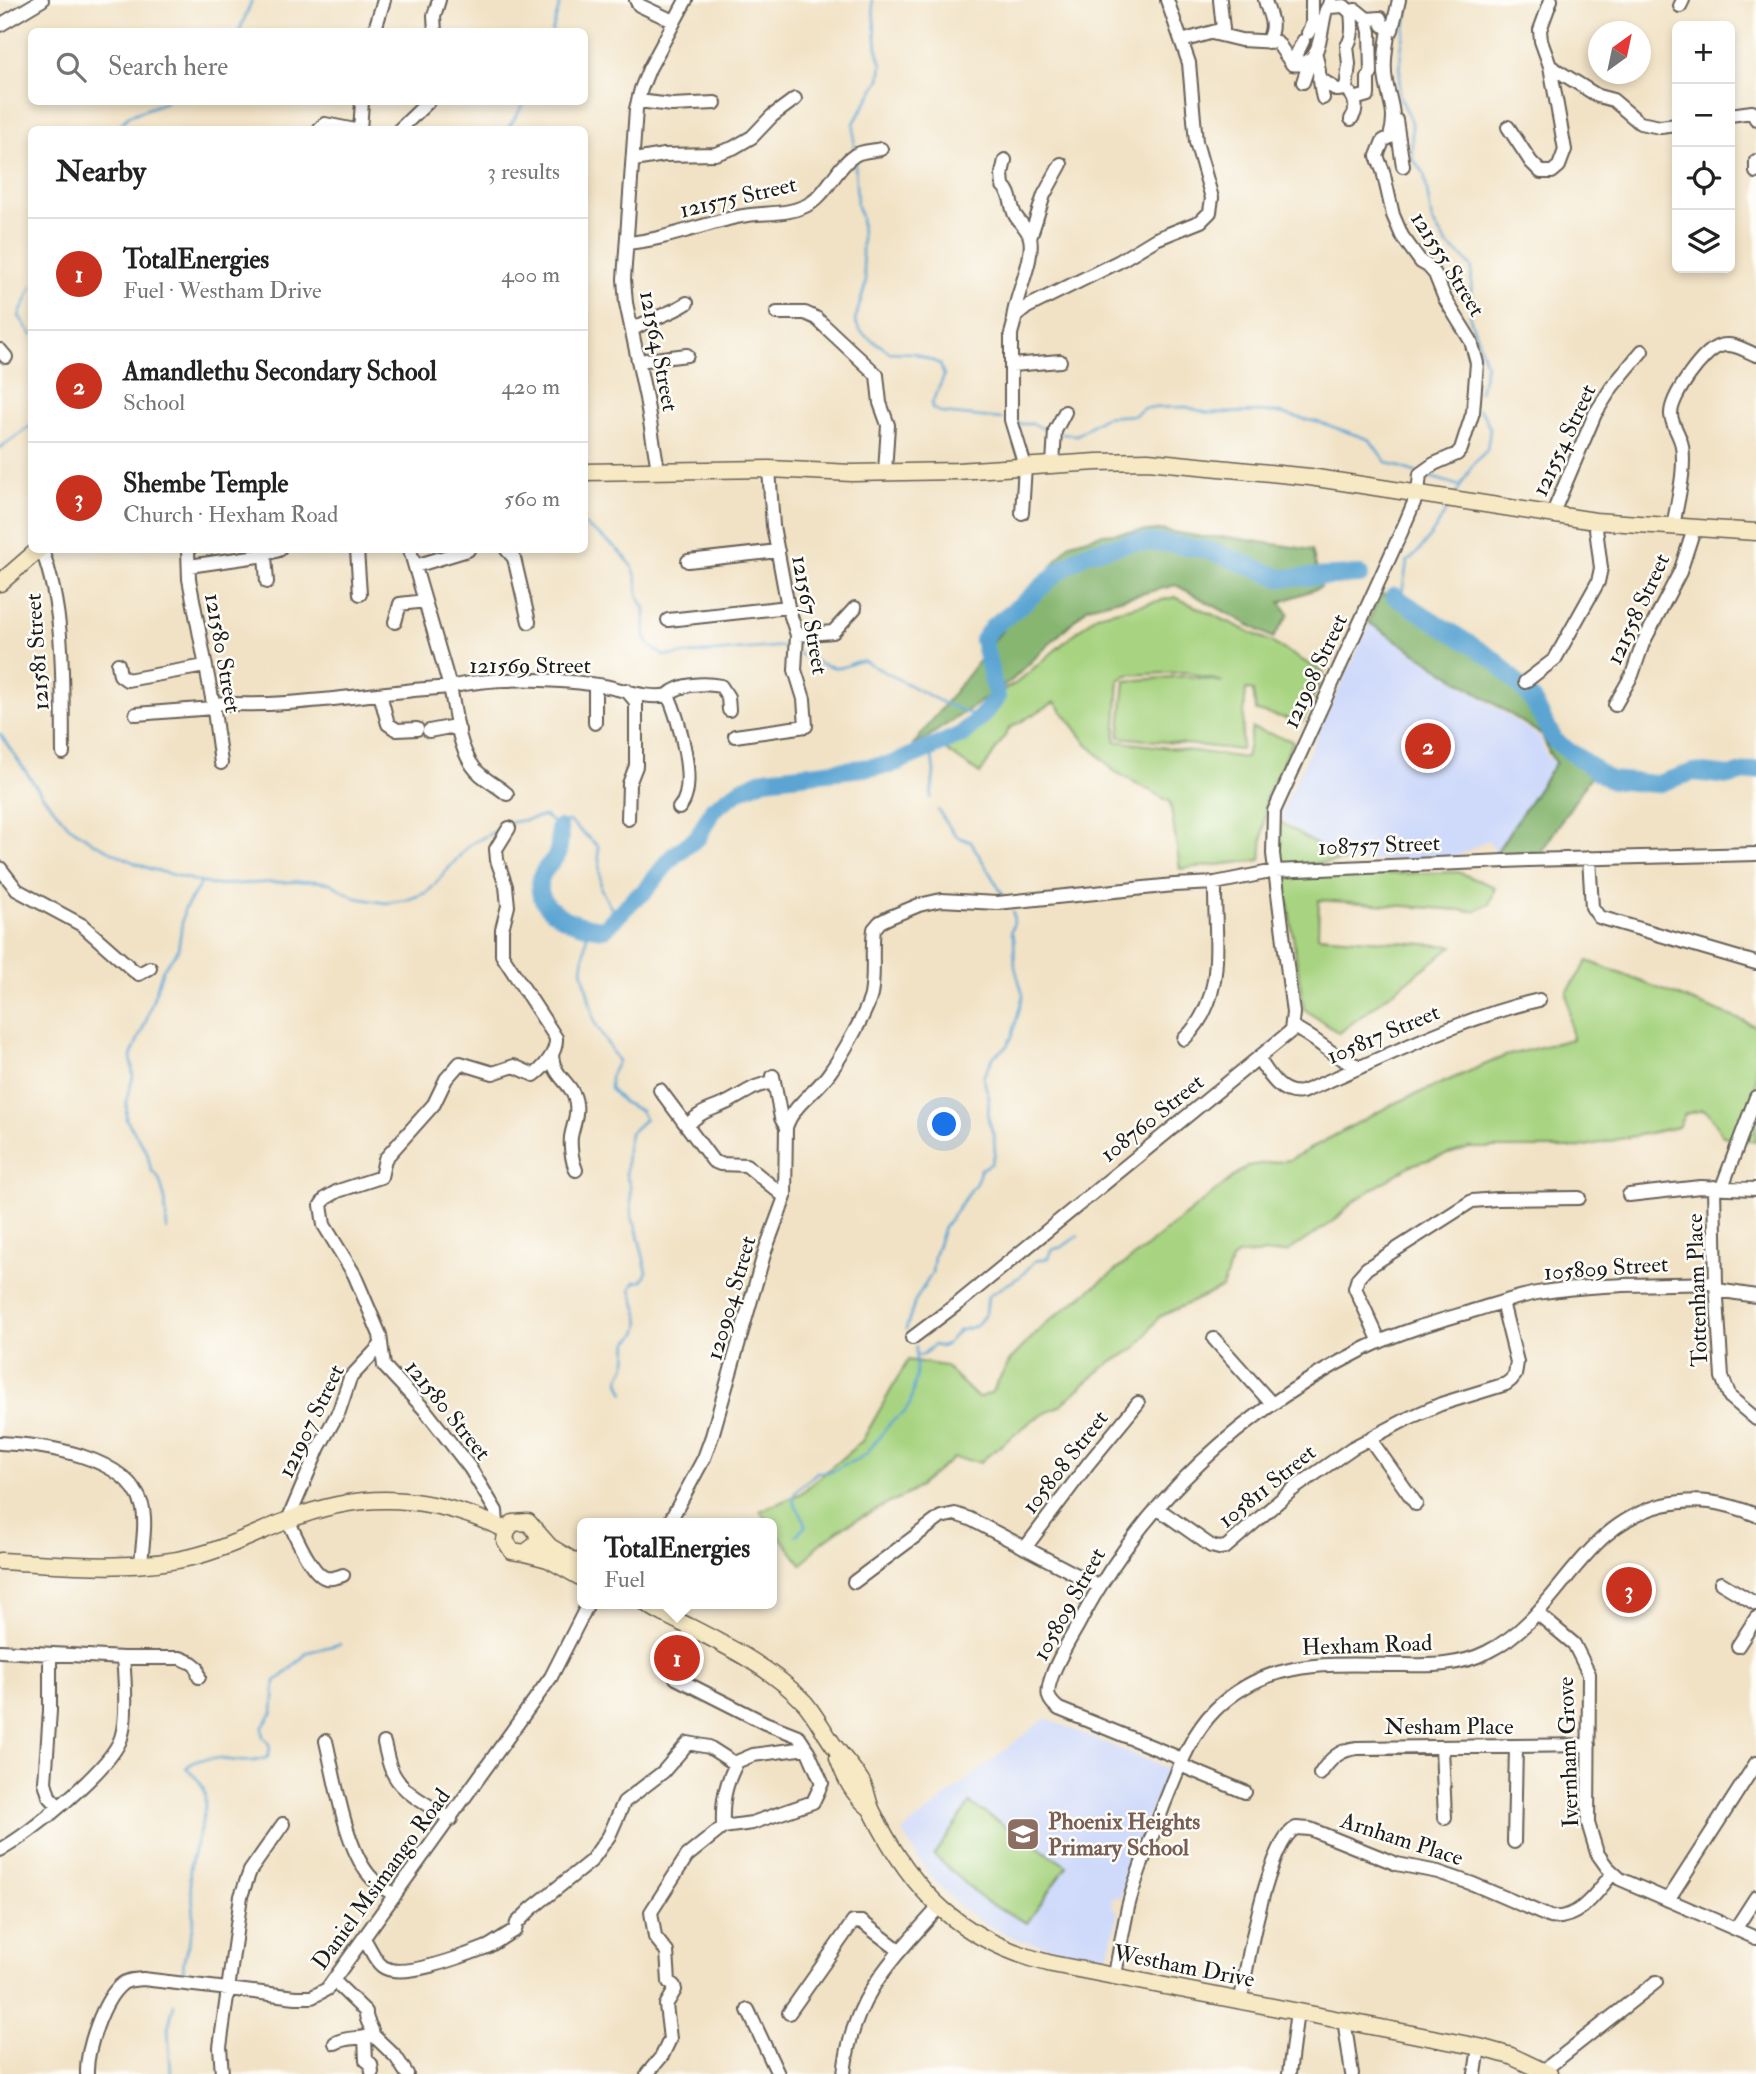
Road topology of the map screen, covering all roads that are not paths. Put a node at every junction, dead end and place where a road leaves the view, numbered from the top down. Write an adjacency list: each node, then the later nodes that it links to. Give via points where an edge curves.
1 (42, 0): 16 (street)
2 (384, 0): 17 (street)
3 (439, 0): 18 (street)
4 (636, 0): 15 (street)
5 (686, 0): 15 (street, 121564 Street)
6 (1167, 0): 21 (street)
7 (1220, 0): 20 (street, via 1223,29)
8 (1265, 0): 22 (street, via 1272,13)
9 (1311, 0): 24 (street, via 1312,24)
10 (1399, 0): 19 (street)
11 (1551, 0): 25 (street, via 1540,30)
12 (1327, 4): 13 (street); 23 (street, via 1324,30)
13 (1351, 11): 14 (street); 28 (street, via 1353,26 1347,46)
14 (1367, 19): 19 (street, via 1380,18); 28 (street, via 1368,95)
15 (673, 21): 31 (street, 121564 Street)
16 (0, 25)
17 (375, 28)
18 (435, 28)
19 (1390, 30): 35 (street, via 1385,79)
20 (1212, 33): 21 (street); 22 (street)
21 (1182, 41): 54 (street, via 1191,73 1198,153 1212,198 1210,212 1195,225 1156,239 1027,307)
22 (1267, 42): 24 (street, via 1277,42)
23 (1313, 55): 24 (street); 26 (street, via 1320,65); 27 (street)
24 (1292, 64)
25 (1550, 66): 41 (street, via 1598,96 1613,100 1640,123); 42 (street, via 1565,149 1559,166 1552,173 1541,172)
26 (1319, 78): 28 (street); 29 (street)
27 (1303, 82)
28 (1350, 94): 37 (street, via 1356,111)
29 (1323, 97)
30 (795, 99): 44 (street, via 733,148 715,154)
31 (638, 101): 32 (street); 44 (street, 121564 Street)
32 (715, 103)
33 (361, 105): 39 (street)
34 (425, 105): 40 (street)
35 (1394, 109): 48 (street); 69 (street, 121555 Street, via 1390,137 1383,141 1377,156 1393,215 1415,256 1434,274 1471,341 1477,363 1473,412 1461,449 1420,474)
36 (1735, 114): 38 (street, via 1752,112)
37 (1351, 119)
38 (1756, 119)
39 (358, 126)
40 (403, 126)
41 (1672, 126)
42 (1508, 127)
43 (881, 149): 51 (street, 121575 Street, via 855,155 824,192 801,208 738,216)
44 (634, 160): 51 (street, 121564 Street)
45 (1005, 160): 50 (street, via 1003,186)
46 (1756, 161): 49 (street)
47 (1061, 164): 50 (street, via 1044,195)
48 (1403, 166)
49 (1756, 172)
50 (1030, 238): 54 (street)
51 (627, 243): 55 (street, 121564 Street, via 624,279)
52 (687, 303): 55 (street)
53 (777, 313): 68 (street, via 817,318 877,375 888,425)
54 (1012, 326): 61 (street)
55 (632, 330): 59 (street, 121564 Street)
56 (1642, 351): 71 (street, 121554 Street, via 1599,407)
57 (687, 355): 59 (street)
58 (1756, 355): 73 (street, via 1732,344 1717,346 1680,388 1671,414 1682,446)
59 (638, 361): 66 (street, 121564 Street)
60 (1060, 361): 61 (street)
61 (1013, 365): 64 (street, via 1012,420)
62 (1065, 412): 63 (street, via 1055,431)
63 (1053, 464): 64 (street); 69 (street, via 1193,463)
64 (1025, 466): 68 (street); 70 (street)
65 (769, 469): 66 (street); 68 (street); 76 (street, 121567 Street)
66 (658, 470): 67 (street)
67 (588, 472)
68 (885, 472)
69 (1422, 494): 71 (street); 123 (street, 121908 Street, via 1279,798 1273,820)
70 (1022, 513)
71 (1552, 515): 72 (street)
72 (1594, 521): 73 (street); 101 (street, via 1601,568 1598,582 1555,659)
73 (1673, 527): 74 (street)
74 (1694, 529): 75 (street); 107 (street, 121558 Street, via 1680,572)
75 (1756, 532)
76 (778, 551): 86 (street); 93 (street, 121567 Street)
77 (36, 553): 89 (street)
78 (41, 553): 114 (street, 121581 Street, via 54,586 61,630)
79 (188, 553): 87 (street, 121580 Street)
80 (271, 553): 85 (street)
81 (357, 553): 91 (street)
82 (411, 553): 88 (street, 121569 Street)
83 (458, 553): 88 (street)
84 (510, 553): 97 (street)
85 (265, 555): 87 (street); 90 (street)
86 (688, 561)
87 (189, 566): 100 (street, 121580 Street)
88 (415, 566): 92 (street, 121569 Street)
89 (2, 577)
90 (267, 582)
91 (360, 594)
92 (425, 601): 96 (street, via 400,604); 103 (street, 121569 Street)
93 (788, 607): 95 (street); 98 (street, 121567 Street)
94 (855, 608): 98 (street, via 833,632)
95 (668, 620)
96 (395, 622)
97 (529, 622)
98 (797, 635): 113 (street, 121567 Street, via 795,670 806,726)
99 (118, 664): 100 (street, via 120,675 127,680)
100 (205, 666): 108 (street, 121580 Street)
101 (1525, 682)
102 (595, 685): 103 (street, 121569 Street, via 498,681); 104 (street, 121569 Street); 111 (street)
103 (450, 687): 105 (street); 112 (street)
104 (626, 690): 106 (street, 121569 Street, via 656,698); 118 (street, via 636,702 636,766 629,784)
105 (380, 694): 108 (street); 112 (street, via 388,724 397,730)
106 (668, 695): 109 (street, via 708,683 721,687 729,697); 117 (street, via 681,727 688,789)
107 (1615, 705)
108 (213, 706): 110 (street); 115 (street, 121580 Street)
109 (729, 709)
110 (136, 714)
111 (595, 723)
112 (459, 730): 116 (street, via 476,770)
113 (734, 736)
114 (63, 753)
115 (220, 763)
116 (507, 794)
117 (679, 808)
118 (628, 819)
119 (509, 828): 130 (street, via 496,849 508,906 502,955 556,1038)
120 (1756, 854): 121 (street, 108757 Street)
121 (1589, 858): 123 (street, 108757 Street); 125 (street, via 1592,907 1599,917)
122 (0, 868): 126 (street, via 17,890 82,925 134,971 139,974)
123 (1275, 871): 124 (street, 108757 Street); 128 (street)
124 (1215, 883): 129 (street, via 1217,963 1202,1019); 136 (street, 108757 Street, via 989,904 941,900 880,922 874,929 873,981 866,1011 832,1070 789,1116)
125 (1756, 963)
126 (150, 968)
127 (1539, 1000): 132 (street, 105817 Street, via 1486,1014)
128 (1293, 1027): 131 (street, 108760 Street); 132 (street)
129 (1184, 1039)
130 (552, 1056): 137 (street, via 553,1068 576,1101 571,1138); 149 (street, 121580 Street, via 534,1075 514,1066 493,1073 460,1063 446,1079 437,1101 385,1159 381,1177 338,1191 321,1205 327,1232 354,1274 380,1335)
131 (1258, 1058): 132 (street, 105817 Street, via 1271,1078 1295,1093); 146 (street, 108760 Street)
132 (1360, 1066)
133 (660, 1090): 135 (street)
134 (1756, 1097): 138 (street)
135 (688, 1125): 136 (street, 120904 Street, via 704,1111 774,1079); 141 (street, via 713,1161 746,1165)
136 (786, 1127): 141 (street, 120904 Street)
137 (576, 1170)
138 (1718, 1187): 139 (street, Tottenham Place); 140 (street, Tottenham Place); 143 (street, Tottenham Place)
139 (1756, 1189)
140 (1629, 1195)
141 (785, 1197): 158 (street, 120904 Street, via 712,1436)
142 (1579, 1198): 148 (street, via 1472,1201 1367,1268 1355,1288)
143 (1716, 1287): 144 (street, 105809 Street); 145 (street, 105809 Street, via 1605,1285 1535,1293); 152 (street, Tottenham Place, via 1722,1377 1730,1397)
144 (1756, 1296)
145 (1502, 1302): 148 (street, 105809 Street); 153 (street, 105811 Street, via 1517,1362 1511,1380 1430,1409)
146 (912, 1338)
147 (1214, 1339): 151 (street)
148 (1380, 1342): 151 (street, 105809 Street, via 1305,1381)
149 (380, 1346): 159 (street, 121907 Street, via 350,1378); 160 (street, 121580 Street, via 388,1372 470,1468)
150 (1138, 1403): 162 (street, 105808 Street)
151 (1272, 1404): 156 (street, 105809 Street, via 1205,1456)
152 (1756, 1419)
153 (1370, 1439): 155 (street); 156 (street, 105811 Street, via 1329,1462 1226,1547 1204,1542)
154 (0, 1443): 166 (street, via 65,1452 117,1472 143,1507)
155 (1416, 1504)
156 (1157, 1508): 171 (street, 105809 Street)
157 (1756, 1515): 175 (street, Hexham Road, via 1725,1503 1699,1500 1632,1515 1598,1541)
158 (672, 1518)
159 (288, 1520): 160 (street, via 337,1504 391,1500 454,1508); 166 (street, via 197,1556); 167 (street, via 316,1572 325,1578)
160 (502, 1527): 161 (street, via 523,1521 533,1525); 163 (street, via 509,1548)
161 (538, 1534): 163 (street, via 537,1544); 165 (street)
162 (1025, 1548): 169 (street, via 970,1519 950,1514); 171 (street)
163 (525, 1553): 168 (street)
164 (0, 1561): 166 (street)
165 (577, 1563)
166 (141, 1564)
167 (343, 1575)
168 (577, 1575)
169 (854, 1581)
170 (1721, 1583): 172 (street)
171 (1098, 1586): 190 (street, 105809 Street, via 1050,1681 1048,1695 1068,1714)
172 (1756, 1604)
173 (586, 1609): 196 (street, Daniel Msimango Road, via 558,1666)
174 (656, 1609): 205 (street, Westham Drive, via 766,1669 807,1705 834,1746 848,1784 870,1808 908,1871)
175 (1537, 1613): 185 (street, Ivernham Grove, via 1574,1644 1586,1664); 190 (street, Hexham Road, via 1509,1639 1468,1660 1417,1665 1323,1664 1265,1677 1237,1690 1214,1711)
176 (1756, 1618): 177 (street)
177 (1738, 1646)
178 (0, 1651): 179 (street)
179 (51, 1654): 180 (street); 194 (street, via 45,1782)
180 (123, 1658): 181 (street, via 180,1657 197,1667); 194 (street, via 117,1748)
181 (199, 1677)
182 (676, 1678): 188 (street, via 798,1736)
183 (326, 1741): 202 (street, via 355,1849 369,1875)
184 (384, 1743): 196 (street, via 396,1779)
185 (1589, 1745): 187 (street, Nesham Place); 201 (street, Ivernham Grove, via 1588,1823 1597,1853)
186 (1442, 1746): 187 (street, Nesham Place); 192 (street, Nesham Place, via 1348,1749 1334,1756); 195 (street)
187 (1516, 1747): 199 (street)
188 (806, 1748): 189 (street); 198 (street, via 822,1783 813,1802 752,1823)
189 (737, 1762): 198 (street, via 726,1783); 208 (street, via 709,1747 688,1743 663,1772 624,1802 609,1836 591,1861 531,1909 515,1930 490,1946 434,1967 394,1971 383,1968)
190 (1181, 1762): 193 (street); 210 (street, Hexham Road, via 1132,1895)
191 (1756, 1763): 204 (street)
192 (1320, 1774)
193 (1245, 1793)
194 (59, 1807): 200 (street)
195 (1445, 1818)
196 (451, 1819): 202 (street, Daniel Msimango Road)
197 (283, 1824): 213 (street, via 245,1882)
198 (723, 1826): 227 (street, via 687,1856 651,1912 655,1937 667,1952 669,1982 675,1990 666,2005 670,2039)
199 (1514, 1842)
200 (0, 1850)
201 (1613, 1873): 204 (street, Ivernham Grove); 214 (street, Arnham Place, via 1578,1910 1561,1919 1451,1876 1397,1864 1310,1829 1296,1828 1286,1836 1262,1901)
202 (395, 1895): 208 (street, Daniel Msimango Road)
203 (1756, 1897): 206 (street)
204 (1668, 1900): 206 (street, Ivernham Grove)
205 (939, 1908): 209 (street); 210 (street, Westham Drive, via 997,1946 1025,1957)
206 (1736, 1928): 207 (street, Ivernham Grove)
207 (1756, 1938)
208 (364, 1939): 211 (street, Daniel Msimango Road)
209 (899, 1950): 217 (street, via 862,1922 853,1922); 229 (street, via 877,1977 861,2008)
210 (1115, 1975): 214 (street, Westham Drive)
211 (334, 1981): 213 (street, Daniel Msimango Road, via 312,1997); 219 (street, via 366,2012)
212 (1656, 1982): 223 (street)
213 (229, 1990): 224 (street, Daniel Msimango Road, via 144,1979 125,1982 114,1992 97,2027); 225 (street, via 219,2047)
214 (1241, 2000): 216 (street, Westham Drive)
215 (748, 2010): 228 (street)
216 (1297, 2011): 218 (street, Westham Drive); 230 (street)
217 (789, 2013)
218 (1344, 2019): 221 (street, Westham Drive); 231 (street)
219 (369, 2037): 220 (street); 222 (street, via 366,2060); 226 (street, via 396,2057)
220 (335, 2043)
221 (1479, 2047): 223 (street, Westham Drive); 232 (street)
222 (372, 2072)
223 (1546, 2072)
224 (87, 2074)
225 (222, 2074)
226 (407, 2074)
227 (647, 2074)
228 (778, 2074)
229 (844, 2074)
230 (1289, 2074)
231 (1352, 2074)
232 (1475, 2074)

